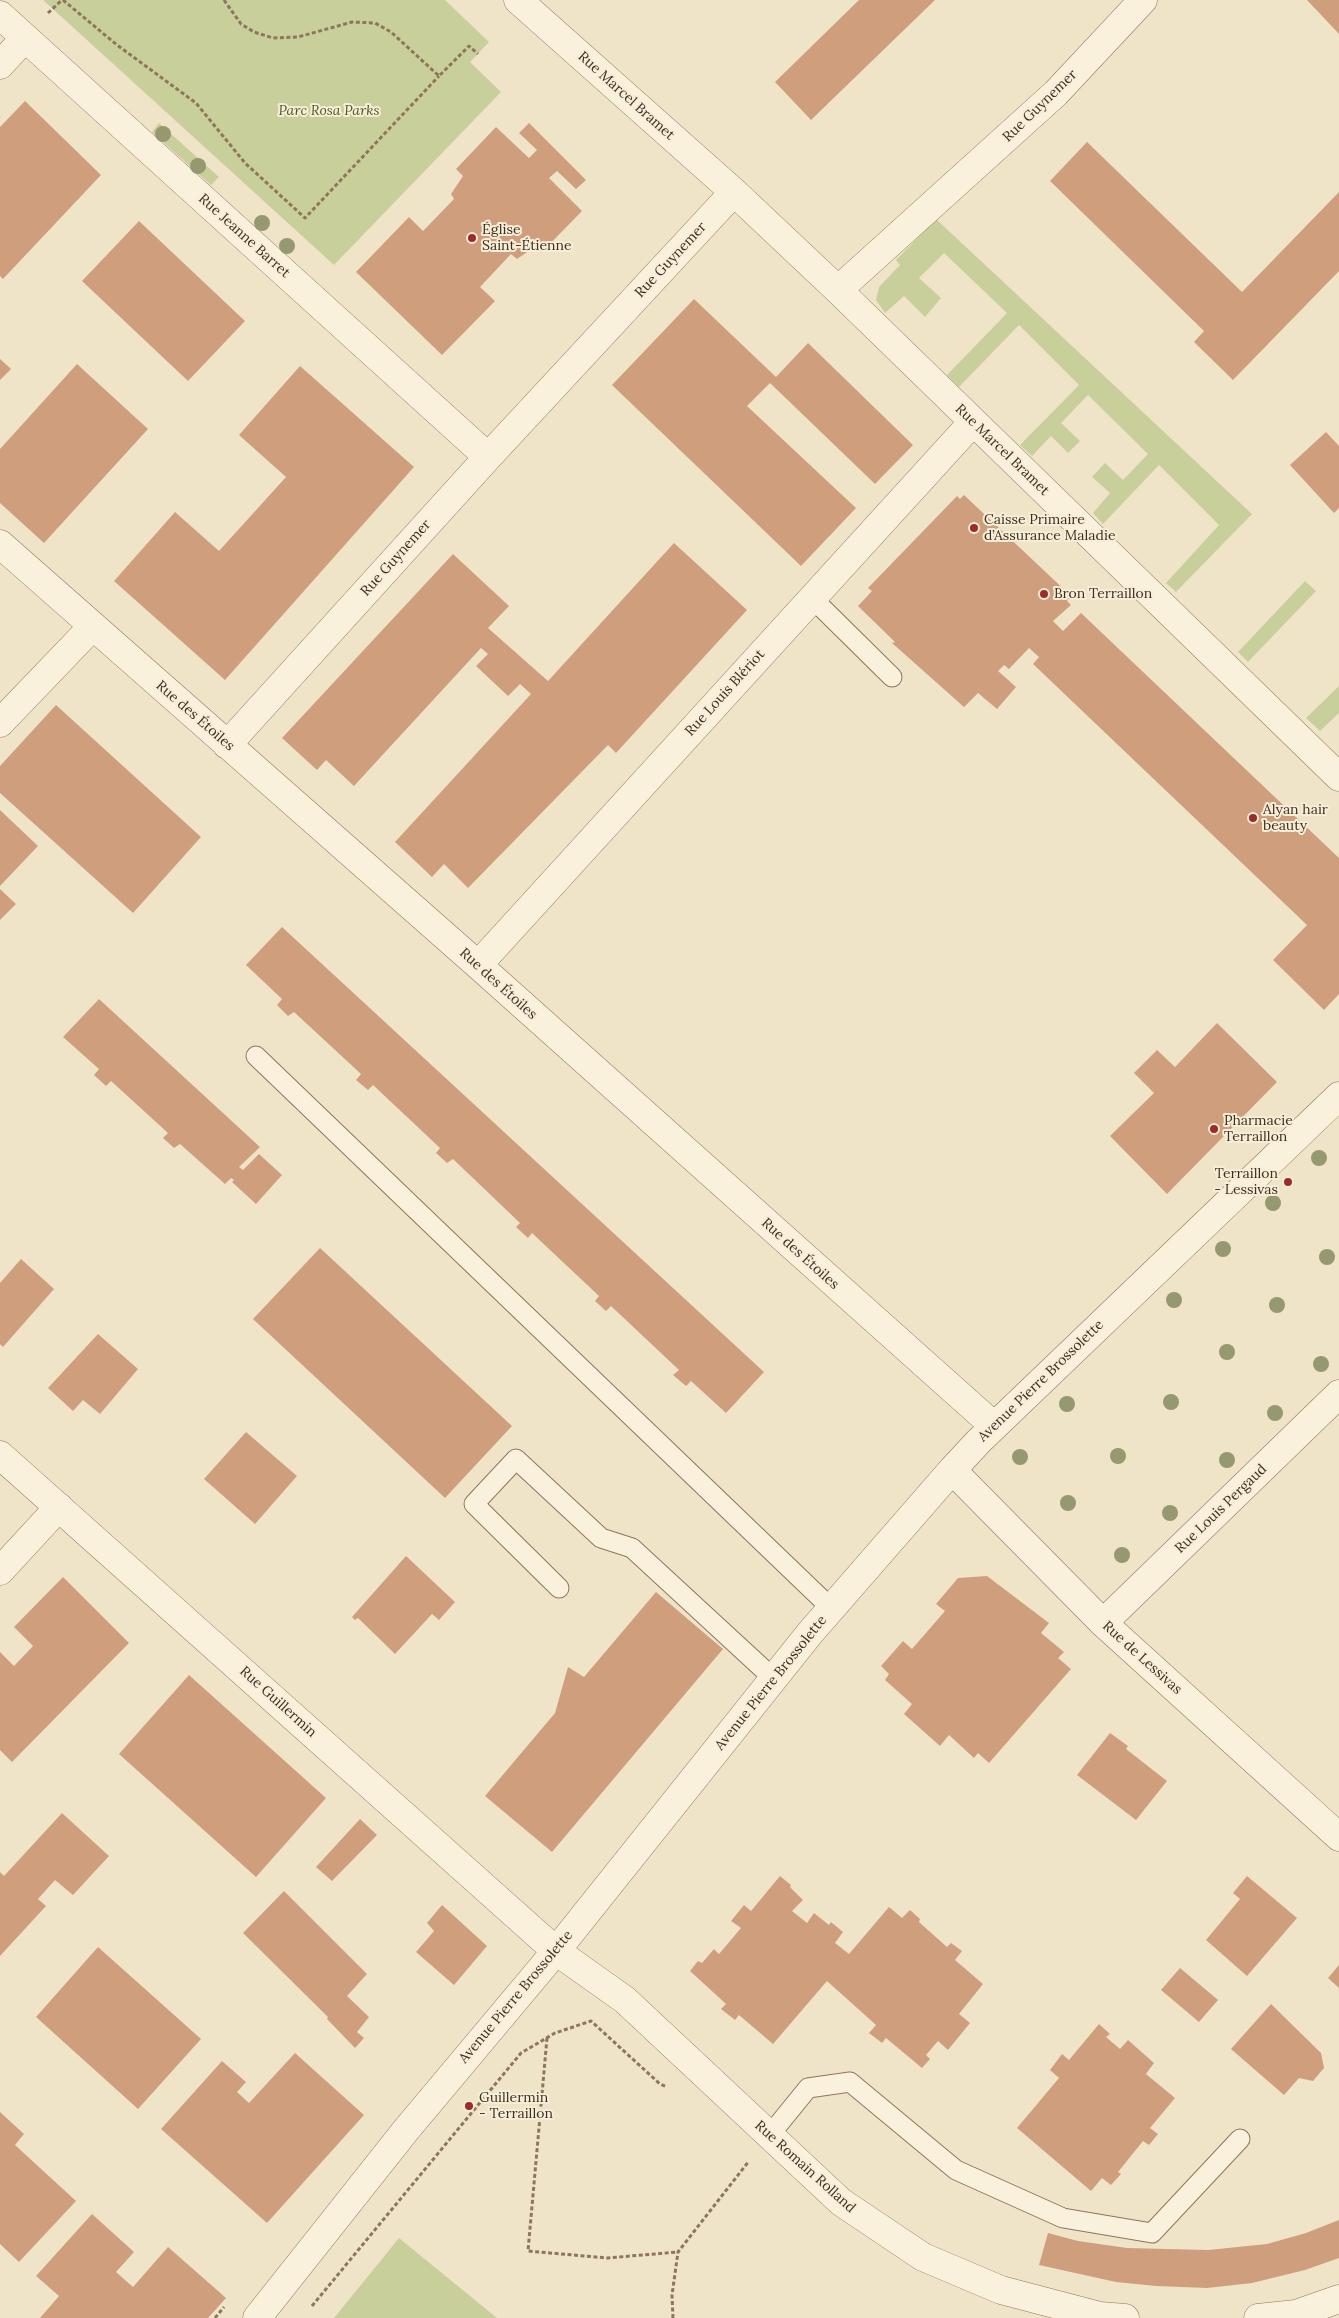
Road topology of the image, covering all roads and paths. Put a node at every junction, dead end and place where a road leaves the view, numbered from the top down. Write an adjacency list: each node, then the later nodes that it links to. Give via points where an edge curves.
1 (63, 0): 6 (path); 10 (path, via 132,57 196,103 245,163 305,218)
2 (224, 0): 10 (path, via 241,24 272,38 298,37 352,22 375,23 391,32)
3 (518, 0): 11 (street, Rue Marcel Bramet)
4 (1143, 0): 12 (street, Rue Guynemer, via 1056,93)
5 (0, 14): 7 (street, Rue Jeanne Barret)
6 (45, 17)
7 (25, 38): 9 (street); 14 (street, Rue Jeanne Barret)
8 (478, 54): 10 (path, via 469,46)
9 (0, 65)
10 (439, 76)
11 (734, 192): 12 (street); 14 (street, Rue Guynemer)
12 (838, 290): 13 (street, Rue Marcel Bramet)
13 (973, 422): 16 (street, Rue Louis Blériot); 21 (street, Rue Marcel Bramet)
14 (488, 457): 20 (street, Rue Guynemer)
15 (0, 544): 17 (street, Rue des Étoiles)
16 (812, 598): 18 (lane); 22 (street, Rue Louis Blériot)
17 (92, 626): 19 (street); 20 (street, Rue des Étoiles)
18 (892, 677)
19 (0, 723)
20 (227, 745): 22 (street, Rue des Étoiles)
21 (1339, 777)
22 (478, 965): 26 (street, Rue des Étoiles)
23 (256, 1056): 32 (lane)
24 (1339, 1096): 26 (street, Avenue Pierre Brossolette)
25 (1339, 1394): 33 (street, Rue Louis Pergaud)
26 (994, 1426): 28 (street, Avenue Pierre Brossolette)
27 (0, 1455): 29 (street, Rue Guillermin)
28 (952, 1470): 32 (street, Avenue Pierre Brossolette); 33 (street, Rue de Lessivas)
29 (59, 1507): 30 (street); 36 (street, Rue Guillermin)
30 (0, 1571)
31 (559, 1588): 34 (lane, via 474,1504 516,1459 601,1538 632,1548)
32 (832, 1609): 34 (street, Avenue Pierre Brossolette)
33 (1103, 1623): 35 (street, Rue de Lessivas)
34 (774, 1678): 36 (street, Avenue Pierre Brossolette)
35 (1339, 1836)
36 (556, 1950): 39 (street, Rue Romain Rolland, via 625,2000); 44 (street, Avenue Pierre Brossolette, via 406,2130)
37 (547, 2038): 38 (path, via 591,2021); 41 (path, via 528,2252 607,2258); 43 (path, via 522,2053)
38 (668, 2088)
39 (769, 2136): 40 (lane, via 808,2088 850,2082 956,2170 1063,2218 1152,2234); 41 (path); 46 (street, Rue Romain Rolland, via 841,2202 923,2257 1001,2290 1100,2316)
40 (1240, 2139)
41 (678, 2252): 45 (path, via 672,2295)
42 (1339, 2299): 47 (street, via 1296,2314)
43 (308, 2310)
44 (257, 2318)
45 (673, 2318)
46 (1125, 2318)
47 (1258, 2318)

